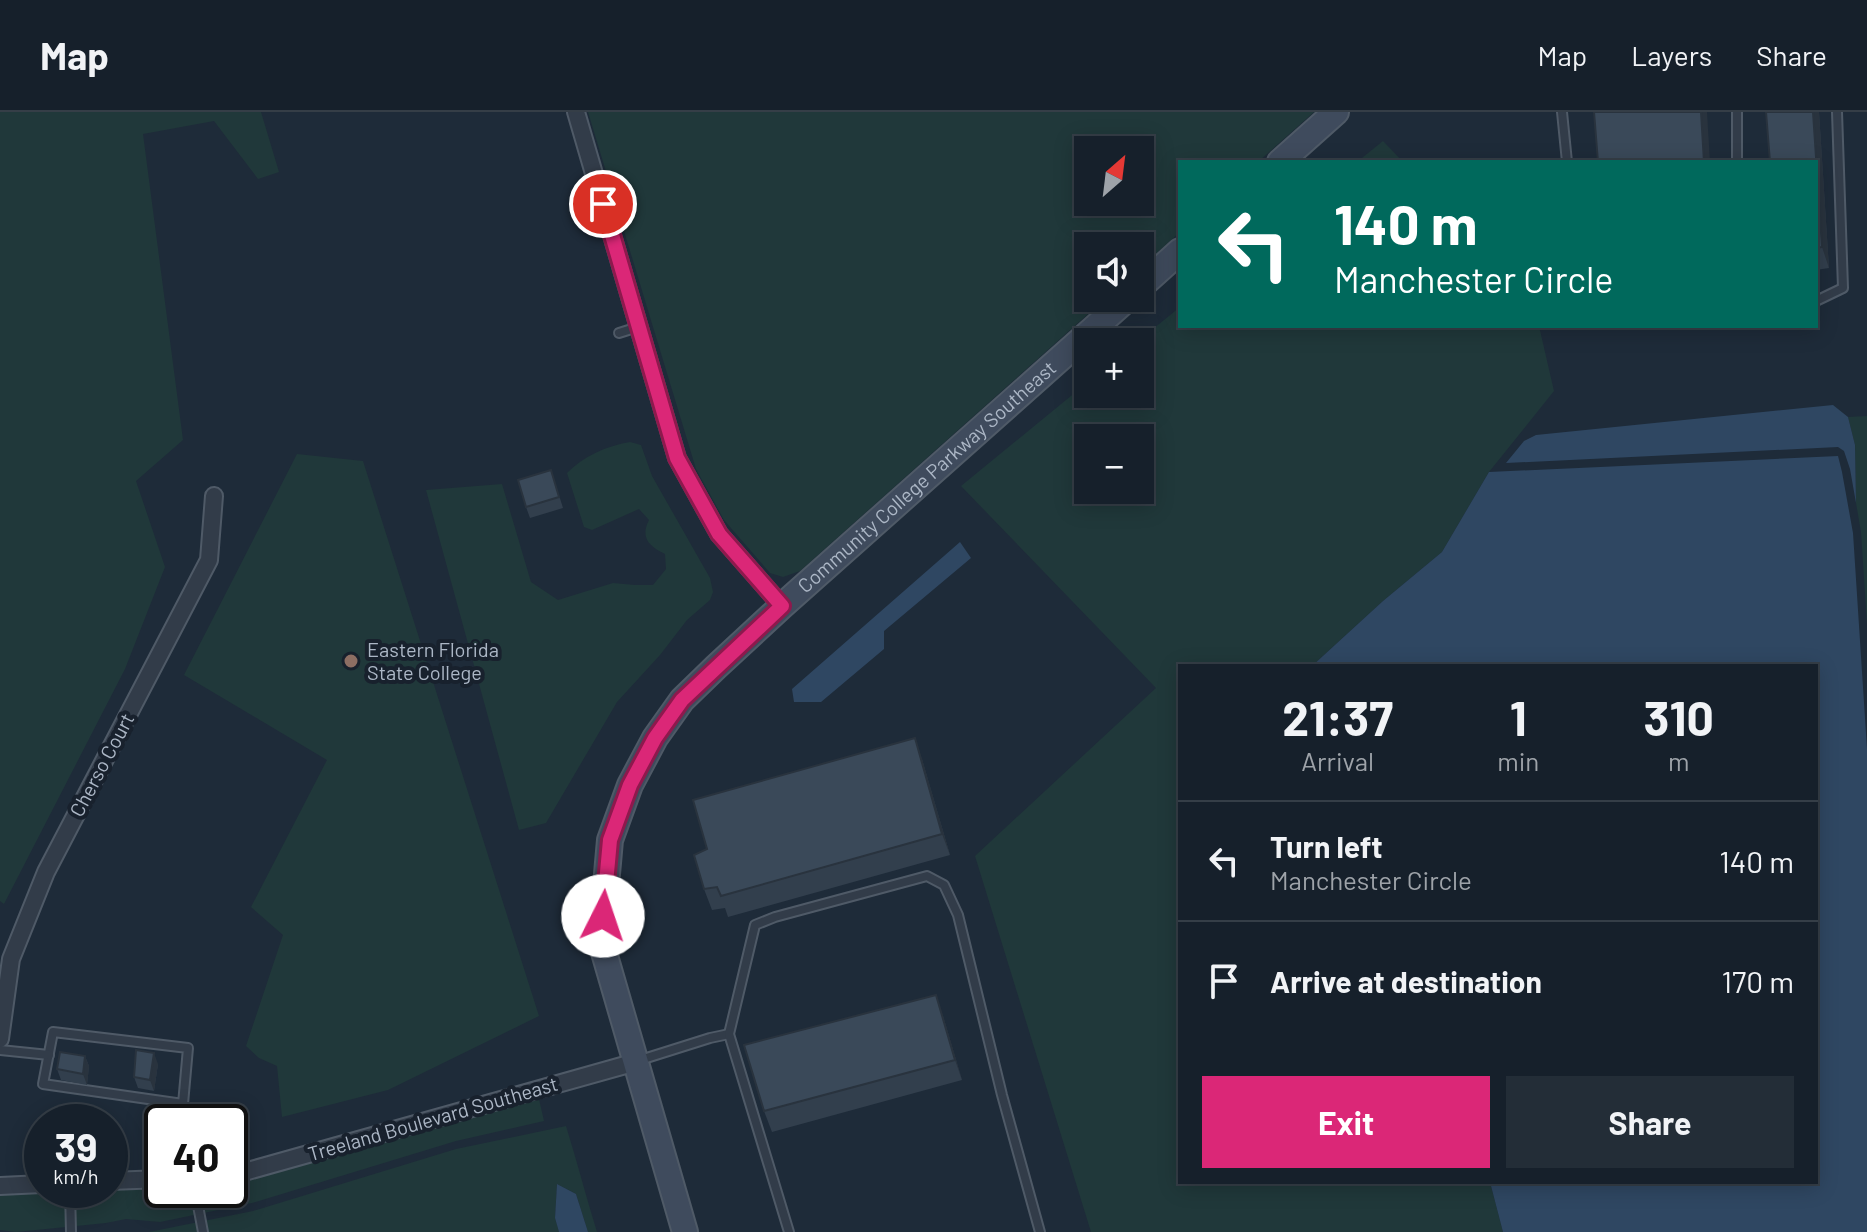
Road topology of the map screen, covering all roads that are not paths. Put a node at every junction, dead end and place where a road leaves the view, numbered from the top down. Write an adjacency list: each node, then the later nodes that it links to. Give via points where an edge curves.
1 (576, 112): 13 (street)
2 (1336, 112): 6 (street)
3 (1562, 112): 7 (lane)
4 (1737, 112): 8 (lane)
5 (1837, 112): 11 (lane, via 1843,288)
6 (1282, 160)
7 (1567, 160)
8 (1737, 160)
9 (1178, 253): 10 (street)
10 (1154, 274)
11 (1818, 300)
12 (1112, 312): 16 (street, Community College Parkway Southeast)
13 (639, 327): 14 (lane); 16 (street, via 677,458 719,534)
14 (619, 333)
15 (214, 496): 18 (street, Cherso Court, via 209,560 46,872 11,959)
16 (782, 606): 21 (street, Community College Parkway Southeast, via 682,700 630,785 610,840 601,942)
17 (729, 1034): 21 (lane); 30 (lane); 31 (lane, via 755,925 927,876 944,885 958,915)
18 (0, 1039)
19 (0, 1050): 20 (lane)
20 (49, 1055): 20 (lane, via 53,1032 188,1048 183,1104 43,1084)
21 (636, 1062): 22 (street, Treeland Boulevard Southeast); 29 (street, Community College Parkway Southeast)
22 (248, 1171)
23 (24, 1185): 24 (street)
24 (0, 1186)
25 (70, 1208): 27 (lane)
26 (198, 1208): 28 (lane)
27 (71, 1232)
28 (203, 1232)
29 (685, 1232)
30 (789, 1232)
31 (1040, 1232)

